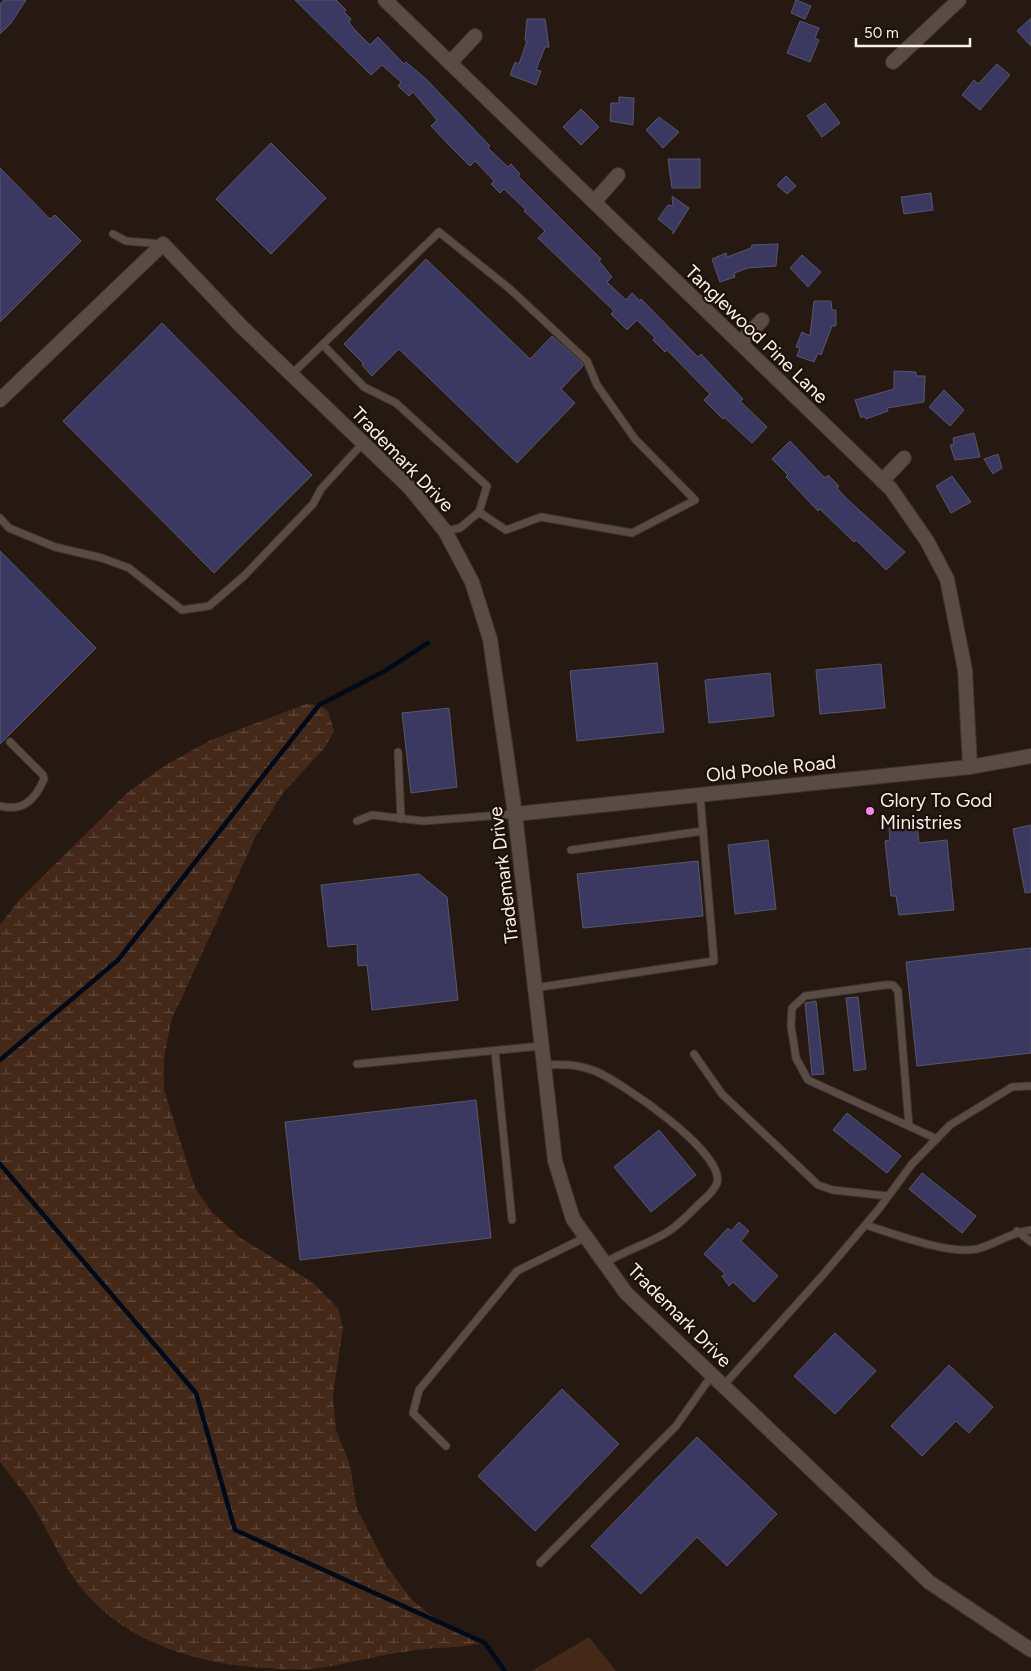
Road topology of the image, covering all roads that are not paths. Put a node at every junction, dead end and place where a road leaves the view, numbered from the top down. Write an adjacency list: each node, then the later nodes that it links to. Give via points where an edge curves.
1 (385, 0): 5 (street, Tanglewood Pine Lane)
2 (959, 0): 4 (street)
3 (475, 36): 5 (street)
4 (893, 62)
5 (450, 63): 7 (street, Tanglewood Pine Lane)
6 (618, 175): 7 (street)
7 (594, 202): 11 (street, Tanglewood Pine Lane)
8 (113, 234): 9 (lane, via 126,241)
9 (163, 244): 13 (street, Trademark Drive); 14 (street)
10 (762, 320): 11 (street)
11 (740, 343): 17 (street, Tanglewood Pine Lane)
12 (324, 345): 13 (lane); 18 (lane, via 364,387 396,403 486,486); 18 (lane, via 439,232 510,289 587,361 597,385 635,439 695,500 632,533 541,516 506,530)
13 (292, 374): 15 (street, Trademark Drive)
14 (0, 400)
15 (364, 443): 19 (lane, via 321,489 314,504 244,576 209,606 197,609 182,610 129,568 55,547 9,528); 20 (street, Trademark Drive, via 410,488)
16 (904, 458): 17 (street)
17 (882, 481): 24 (street, Tanglewood Pine Lane, via 927,541 947,579 965,670)
18 (479, 512): 20 (lane, via 460,528)
19 (0, 518)
20 (445, 531): 27 (street, Trademark Drive, via 472,582 490,639)
21 (10, 742): 26 (lane, via 44,779 30,800 17,809)
22 (398, 752): 28 (lane)
23 (1031, 756): 24 (street, Old Poole Road)
24 (970, 766): 25 (street, Old Poole Road)
25 (700, 794): 27 (street, Old Poole Road); 30 (lane)
26 (0, 806)
27 (515, 814): 28 (lane, via 423,821); 32 (street, Trademark Drive)
28 (401, 819): 29 (lane, via 372,815)
29 (357, 821)
30 (703, 832): 31 (lane); 32 (lane, via 714,961)
31 (571, 850)
32 (534, 988): 33 (street, Trademark Drive)
33 (541, 1046): 34 (lane); 37 (street, Trademark Drive)
34 (495, 1050): 36 (lane); 42 (lane)
35 (694, 1054): 41 (lane, via 722,1094 818,1185 832,1190)
36 (357, 1064)
37 (543, 1065): 46 (street, Trademark Drive, via 555,1161 573,1219); 48 (lane, via 570,1064 596,1072 647,1103 705,1152 717,1174 714,1188 687,1217 668,1231)
38 (1031, 1086): 40 (lane, via 1012,1087 950,1125)
39 (909, 1126): 39 (lane, via 808,1080 796,1058 791,1026 792,1008 805,996 885,985 892,985 898,991); 40 (lane)
40 (937, 1139): 41 (lane, via 912,1164)
41 (888, 1196): 43 (lane)
42 (512, 1220)
43 (866, 1225): 45 (lane, via 936,1247 976,1249); 50 (lane)
44 (1031, 1230): 45 (lane)
45 (1017, 1231): 47 (lane)
46 (586, 1237): 48 (street, Trademark Drive); 51 (lane, via 517,1271 419,1390 413,1413)
47 (1031, 1242)
48 (605, 1263): 49 (street, Trademark Drive, via 626,1293)
49 (712, 1375): 50 (street, Trademark Drive); 52 (lane, via 676,1426)
50 (723, 1386): 53 (street, Trademark Drive, via 929,1582)
51 (446, 1446)
52 (540, 1563)
53 (1031, 1650)

